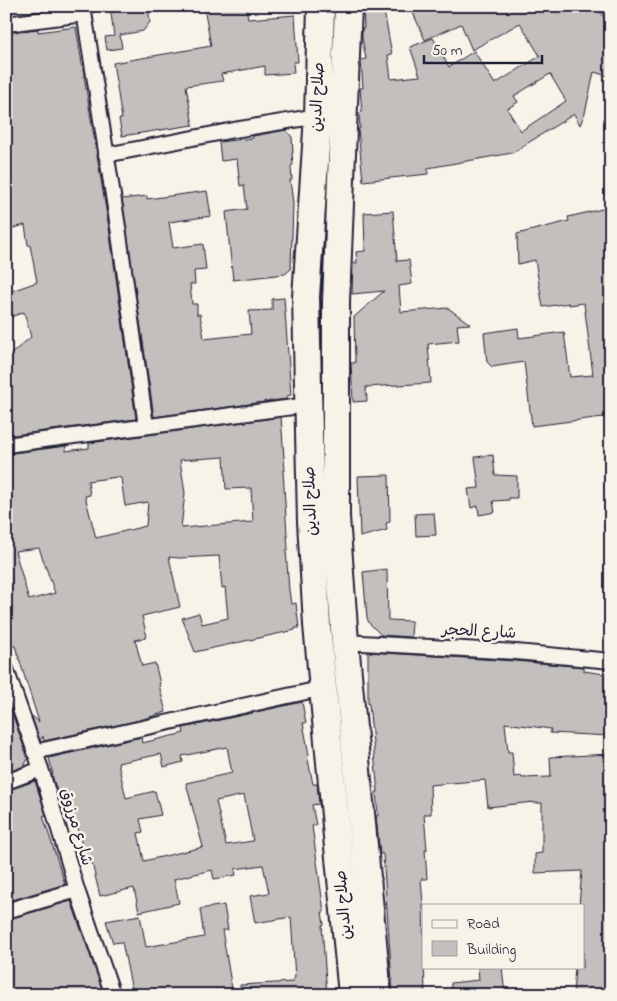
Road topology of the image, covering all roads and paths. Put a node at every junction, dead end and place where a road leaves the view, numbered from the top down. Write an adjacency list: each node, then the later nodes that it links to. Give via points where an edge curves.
1 (321, 6): 6 (highway, صلاح الدين)
2 (348, 6): 5 (highway, صلاح الدين)
3 (83, 10): 4 (street); 7 (street)
4 (6, 24)
5 (345, 100): 6 (highway); 11 (highway, صلاح الدين, via 335,408 336,517)
6 (318, 108): 7 (street, via 234,130); 8 (highway, صلاح الدين, via 306,297)
7 (106, 155): 9 (street)
8 (308, 405): 9 (street); 14 (highway, صلاح الدين, via 311,522)
9 (146, 426): 10 (street)
10 (6, 445)
11 (345, 642): 12 (street, شارع الحجر); 22 (highway, صلاح الدين)
12 (611, 661)
13 (7, 672): 15 (street, شارع مرزوق)
14 (324, 688): 15 (street); 21 (highway, صلاح الدين)
15 (34, 752): 16 (street, شارع مرزوق)
16 (41, 769): 17 (street); 18 (street, شارع مرزوق)
17 (6, 782)
18 (77, 890): 19 (street); 20 (street, شارع مرزوق)
19 (6, 911)
20 (113, 995)
21 (352, 995)
22 (378, 995)

